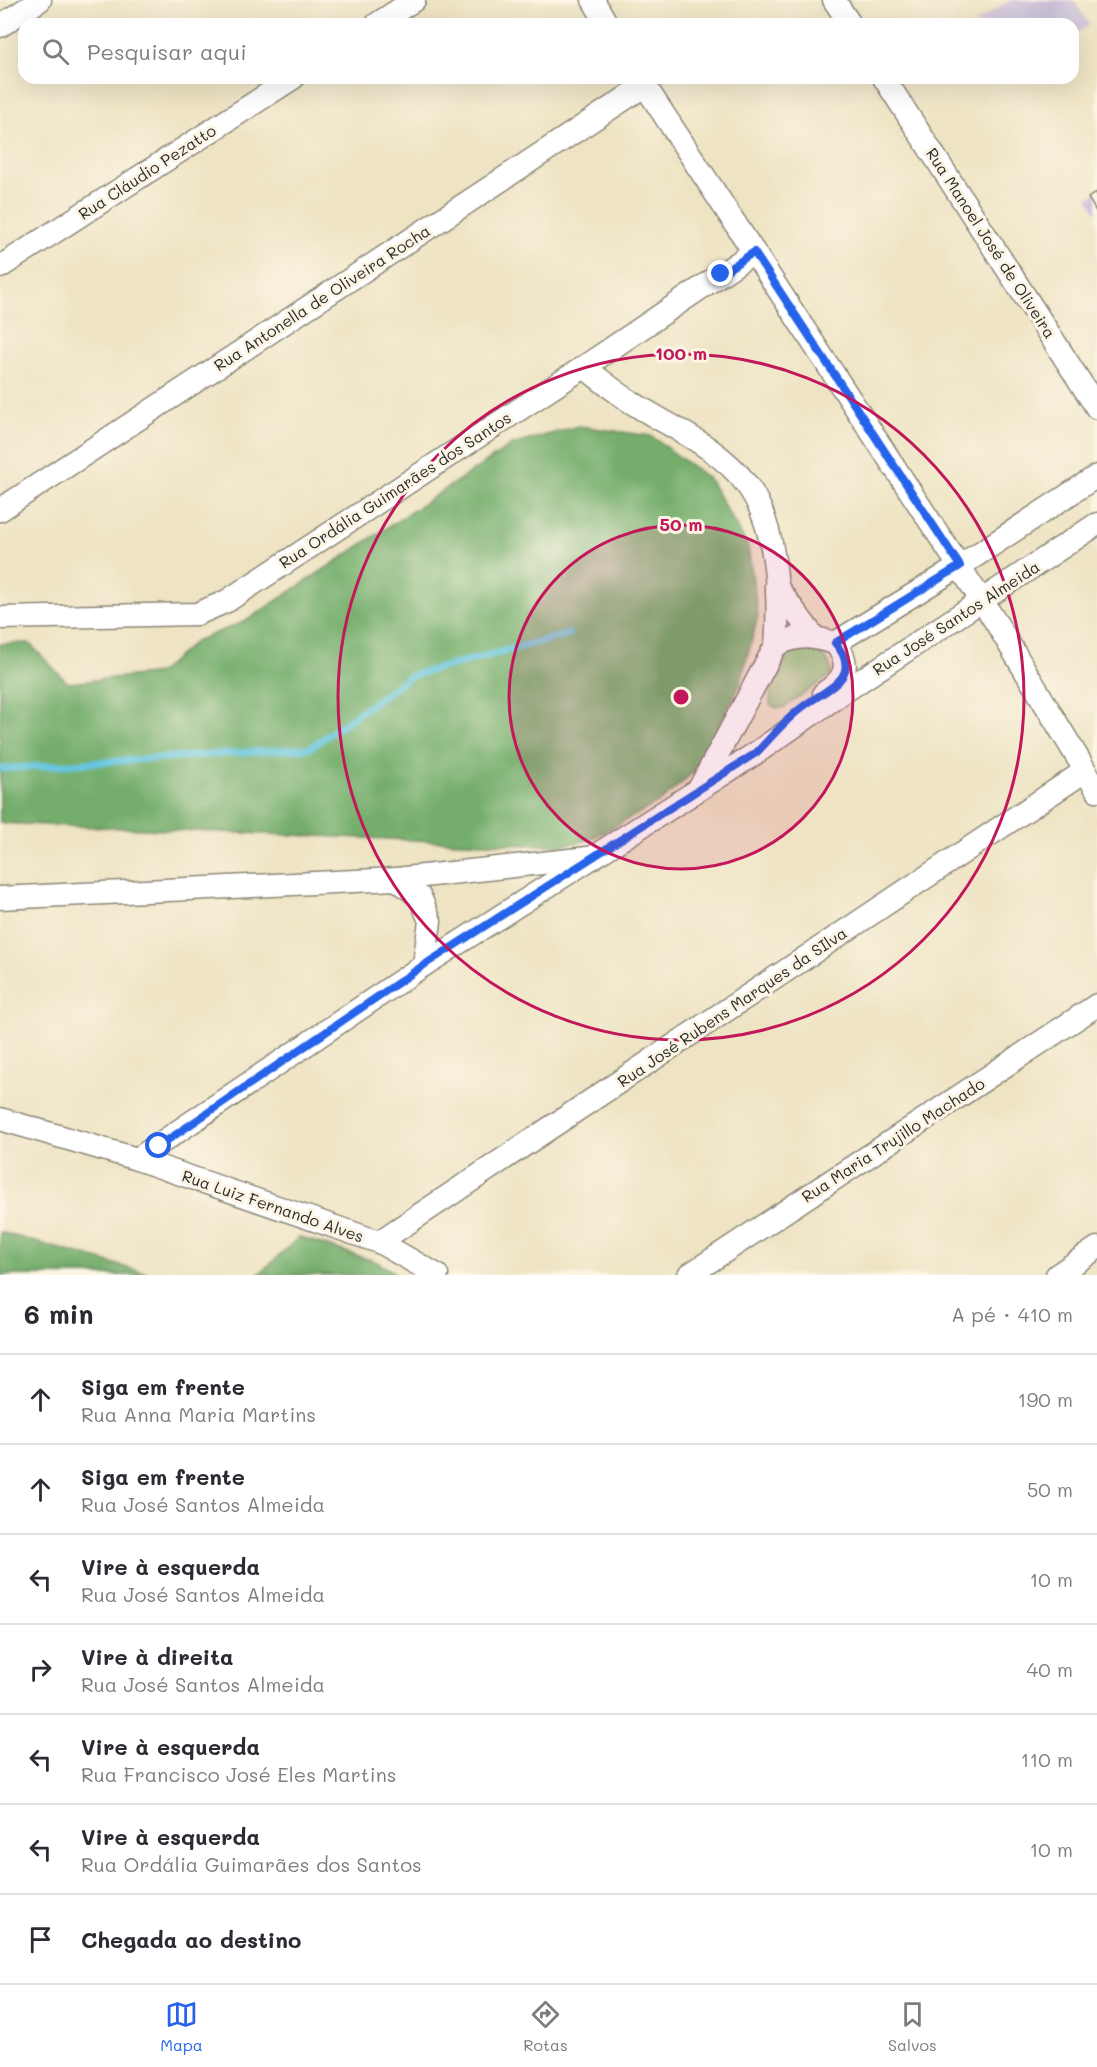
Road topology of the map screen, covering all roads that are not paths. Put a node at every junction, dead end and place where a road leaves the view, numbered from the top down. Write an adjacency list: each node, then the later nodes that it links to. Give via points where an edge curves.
1 (40, 0): 8 (street)
2 (414, 0): 5 (street)
3 (593, 0): 6 (street)
4 (834, 0): 7 (street)
5 (386, 18)
6 (604, 18)
7 (846, 18)
8 (0, 26)
9 (284, 84): 14 (street, Rua Cláudio Pezatto)
10 (639, 84): 18 (street, Rua Antonella de Oliveira Rocha)
11 (643, 84): 13 (street)
12 (888, 84): 16 (street, Rua Manoel José de Oliveira)
13 (754, 252): 15 (street, Rua Ordália Guimarães dos Santos); 20 (street)
14 (0, 267)
15 (584, 366): 21 (street, via 628,400 723,459 747,485 765,519); 23 (street, Rua Ordália Guimarães dos Santos, via 227,601 198,614)
16 (1097, 408)
17 (1097, 476): 20 (street)
18 (0, 510)
19 (1097, 524): 22 (street, Rua José Santos Almeida)
20 (960, 566): 22 (street); 24 (street)
21 (776, 586): 24 (street, Rua José Santos Almeida); 25 (street)
22 (982, 601): 26 (street, Rua José Santos Almeida); 27 (street)
23 (0, 618)
24 (824, 640): 25 (street, via 792,637); 26 (street, Rua José Santos Almeida, via 841,650 845,662 843,675 836,685 800,709)
25 (776, 645): 28 (street)
26 (756, 753): 28 (street, Rua José Santos Almeida)
27 (1091, 780): 36 (street, Rua José Rubens Marques da SIlva)
28 (698, 790): 29 (street, Rua José Santos Almeida)
29 (592, 857): 30 (street); 32 (street, Rua José Santos Almeida)
30 (396, 879): 31 (street); 32 (street, via 420,897 430,921)
31 (0, 898)
32 (424, 965): 35 (street, Rua José Santos Almeida)
33 (1097, 1005): 39 (street, Rua Maria Trujillo Machado)
34 (0, 1119): 35 (street, Rua Luiz Fernando Alves)
35 (137, 1159): 36 (street, Rua Luiz Fernando Alves)
36 (379, 1242): 38 (street, Rua Luiz Fernando Alves)
37 (1097, 1248): 40 (street)
38 (437, 1275)
39 (689, 1275)
40 (1057, 1275)

